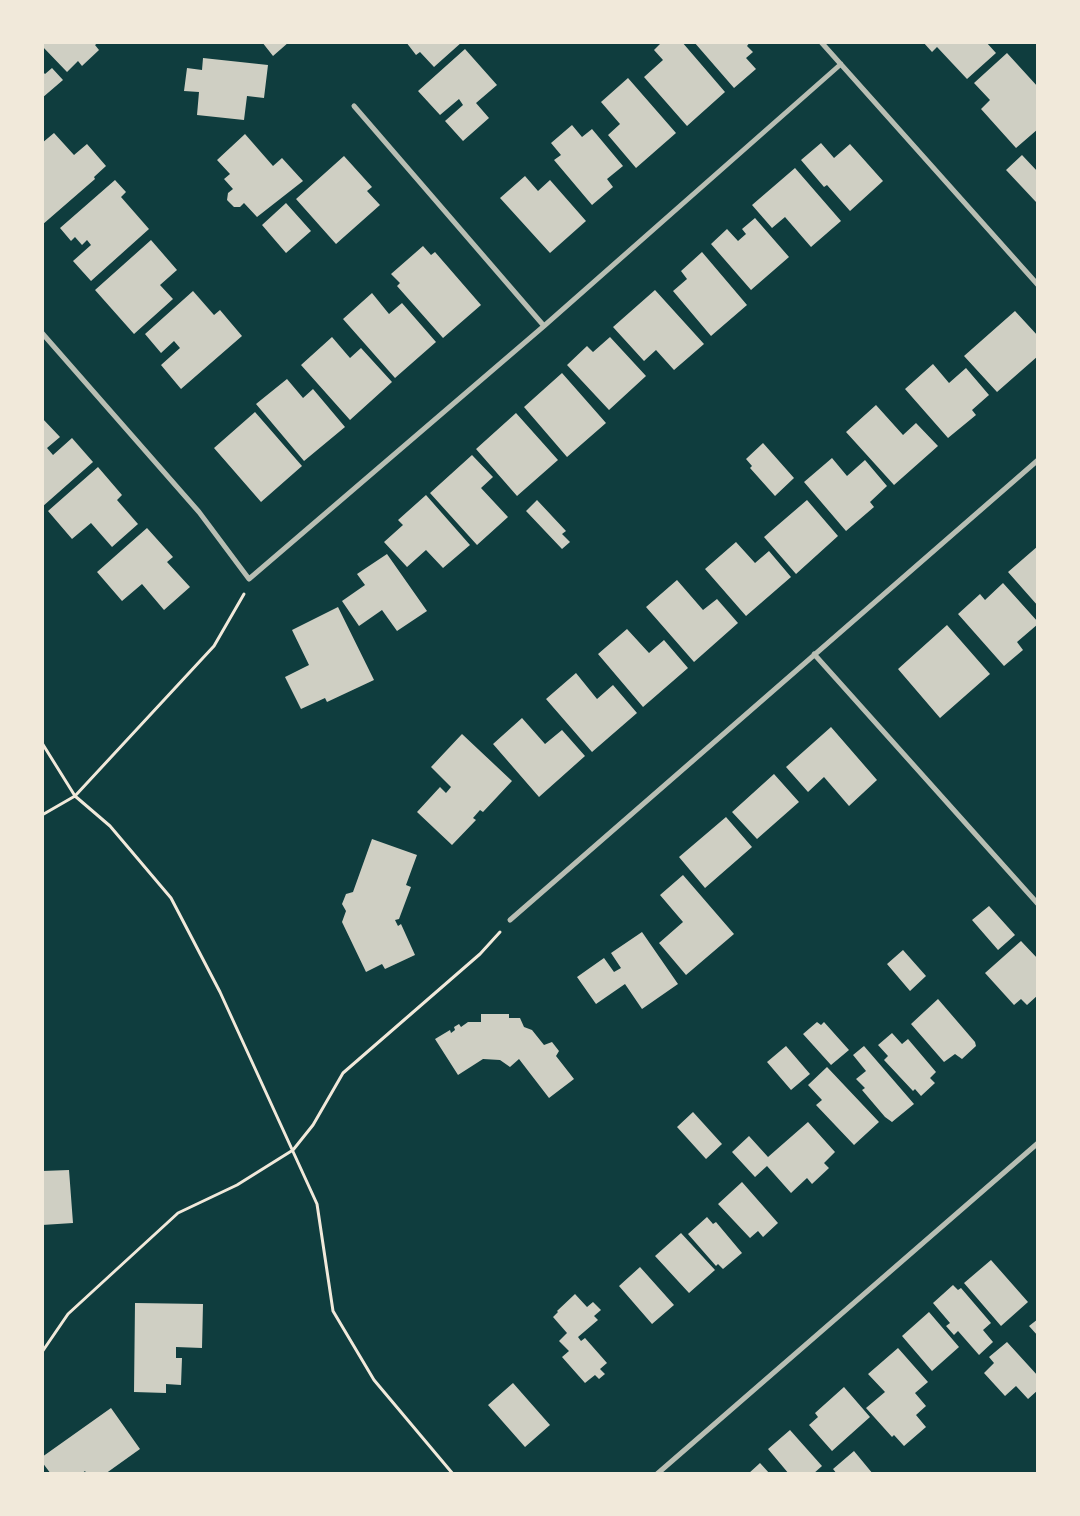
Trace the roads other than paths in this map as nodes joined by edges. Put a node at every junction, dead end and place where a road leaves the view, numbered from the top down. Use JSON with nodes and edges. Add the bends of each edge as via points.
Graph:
{"nodes":[{"id":1,"x":821,"y":42,"type":"edge"},
{"id":2,"x":841,"y":64,"type":"junction"},
{"id":3,"x":354,"y":106,"type":"dead end"},
{"id":4,"x":1038,"y":284,"type":"edge"},
{"id":5,"x":544,"y":326,"type":"junction"},
{"id":6,"x":42,"y":332,"type":"edge"},
{"id":7,"x":1038,"y":460,"type":"edge"},
{"id":8,"x":814,"y":654,"type":"junction"},
{"id":9,"x":1038,"y":904,"type":"edge"},
{"id":10,"x":510,"y":920,"type":"road end"},
{"id":11,"x":1038,"y":1143,"type":"edge"},
{"id":12,"x":658,"y":1474,"type":"edge"}],
"edges":[{"from":1,"to":2,"type":"street"},
{"from":2,"to":4,"type":"street"},
{"from":2,"to":5,"type":"street"},
{"from":3,"to":5,"type":"street"},
{"from":5,"to":6,"type":"street","via":[[249,579],[199,512]]},
{"from":7,"to":8,"type":"street"},
{"from":8,"to":9,"type":"street"},
{"from":8,"to":10,"type":"street"},
{"from":11,"to":12,"type":"street"}]}
